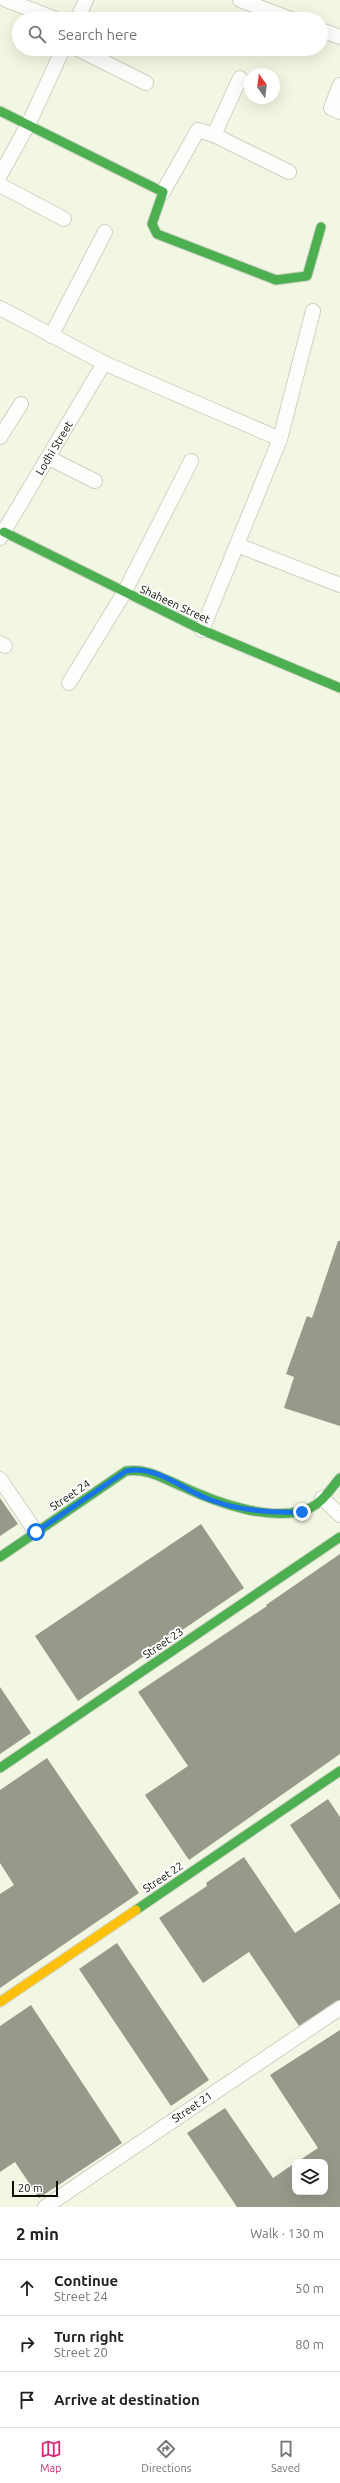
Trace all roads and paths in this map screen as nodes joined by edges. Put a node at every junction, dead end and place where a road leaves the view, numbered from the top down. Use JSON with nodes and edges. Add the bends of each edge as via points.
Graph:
{"nodes":[{"id":1,"x":6,"y":0,"type":"edge"},
{"id":2,"x":86,"y":0,"type":"edge"},
{"id":3,"x":240,"y":0,"type":"edge"},
{"id":4,"x":38,"y":12,"type":"edge"},
{"id":5,"x":80,"y":12,"type":"edge"},
{"id":6,"x":272,"y":12,"type":"edge"},
{"id":7,"x":328,"y":33,"type":"edge"},
{"id":8,"x":340,"y":37,"type":"edge"},
{"id":9,"x":60,"y":56,"type":"edge"},
{"id":10,"x":92,"y":56,"type":"edge"},
{"id":11,"x":240,"y":78,"type":"dead end"},
{"id":12,"x":146,"y":84,"type":"dead end"},
{"id":13,"x":340,"y":86,"type":"edge"},
{"id":14,"x":0,"y":111,"type":"edge"},
{"id":15,"x":340,"y":112,"type":"edge"},
{"id":16,"x":28,"y":125,"type":"junction"},
{"id":17,"x":214,"y":135,"type":"junction"},
{"id":18,"x":289,"y":172,"type":"dead end"},
{"id":19,"x":0,"y":175,"type":"edge"},
{"id":20,"x":0,"y":185,"type":"edge"},
{"id":21,"x":163,"y":192,"type":"junction"},
{"id":22,"x":64,"y":220,"type":"dead end"},
{"id":23,"x":321,"y":227,"type":"dead end"},
{"id":24,"x":105,"y":232,"type":"dead end"},
{"id":25,"x":0,"y":308,"type":"edge"},
{"id":26,"x":314,"y":311,"type":"dead end"},
{"id":27,"x":51,"y":336,"type":"junction"},
{"id":28,"x":104,"y":363,"type":"junction"},
{"id":29,"x":21,"y":404,"type":"dead end"},
{"id":30,"x":0,"y":437,"type":"edge"},
{"id":31,"x":280,"y":439,"type":"junction"},
{"id":32,"x":49,"y":458,"type":"junction"},
{"id":33,"x":190,"y":461,"type":"dead end"},
{"id":34,"x":95,"y":481,"type":"dead end"},
{"id":35,"x":2,"y":535,"type":"edge"},
{"id":36,"x":236,"y":545,"type":"junction"},
{"id":37,"x":340,"y":586,"type":"edge"},
{"id":38,"x":124,"y":593,"type":"junction"},
{"id":39,"x":202,"y":630,"type":"junction"},
{"id":40,"x":69,"y":683,"type":"dead end"},
{"id":41,"x":340,"y":688,"type":"edge"},
{"id":42,"x":340,"y":1478,"type":"edge"},
{"id":43,"x":0,"y":1479,"type":"edge"},
{"id":44,"x":322,"y":1498,"type":"junction"},
{"id":45,"x":340,"y":1516,"type":"edge"},
{"id":46,"x":36,"y":1532,"type":"junction"},
{"id":47,"x":340,"y":1537,"type":"edge"},
{"id":48,"x":0,"y":1557,"type":"edge"},
{"id":49,"x":0,"y":1768,"type":"edge"},
{"id":50,"x":340,"y":1771,"type":"edge"},
{"id":51,"x":0,"y":2002,"type":"edge"},
{"id":52,"x":340,"y":2008,"type":"edge"},
{"id":53,"x":45,"y":2207,"type":"edge"}],
"edges":[{"from":1,"to":4,"type":"street"},
{"from":2,"to":5,"type":"street"},
{"from":3,"to":6,"type":"street"},
{"from":7,"to":8,"type":"street"},
{"from":9,"to":16,"type":"street"},
{"from":10,"to":12,"type":"street"},
{"from":11,"to":17,"type":"street"},
{"from":13,"to":15,"type":"street","via":[[331,108]]},
{"from":14,"to":16,"type":"street"},
{"from":16,"to":19,"type":"street"},
{"from":16,"to":21,"type":"street"},
{"from":17,"to":18,"type":"street"},
{"from":17,"to":21,"type":"street","via":[[198,130]]},
{"from":20,"to":22,"type":"street"},
{"from":21,"to":23,"type":"street","via":[[152,224],[157,234],[276,280],[308,276]]},
{"from":24,"to":27,"type":"street"},
{"from":25,"to":27,"type":"street"},
{"from":26,"to":31,"type":"street"},
{"from":27,"to":28,"type":"street"},
{"from":28,"to":31,"type":"street"},
{"from":28,"to":32,"type":"street","name":"Lodhi Street"},
{"from":29,"to":30,"type":"street"},
{"from":31,"to":36,"type":"street"},
{"from":32,"to":34,"type":"street"},
{"from":32,"to":35,"type":"street","name":"Lodhi Street"},
{"from":33,"to":38,"type":"street"},
{"from":35,"to":38,"type":"street","name":"Shaheen Street"},
{"from":36,"to":37,"type":"street"},
{"from":36,"to":39,"type":"street"},
{"from":38,"to":39,"type":"street","name":"Shaheen Street"},
{"from":38,"to":40,"type":"street"},
{"from":39,"to":41,"type":"street","name":"Shaheen Street"},
{"from":42,"to":44,"type":"street"},
{"from":43,"to":46,"type":"street"},
{"from":44,"to":45,"type":"street"},
{"from":44,"to":46,"type":"street","name":"Street 24","via":[[312,1508],[302,1512],[281,1513],[247,1509],[210,1500],[147,1470],[134,1469],[126,1471]]},
{"from":46,"to":48,"type":"street","name":"Street 24"},
{"from":47,"to":49,"type":"street","name":"Street 23"},
{"from":50,"to":51,"type":"street","name":"Street 22"},
{"from":52,"to":53,"type":"street","name":"Street 21"}]}
